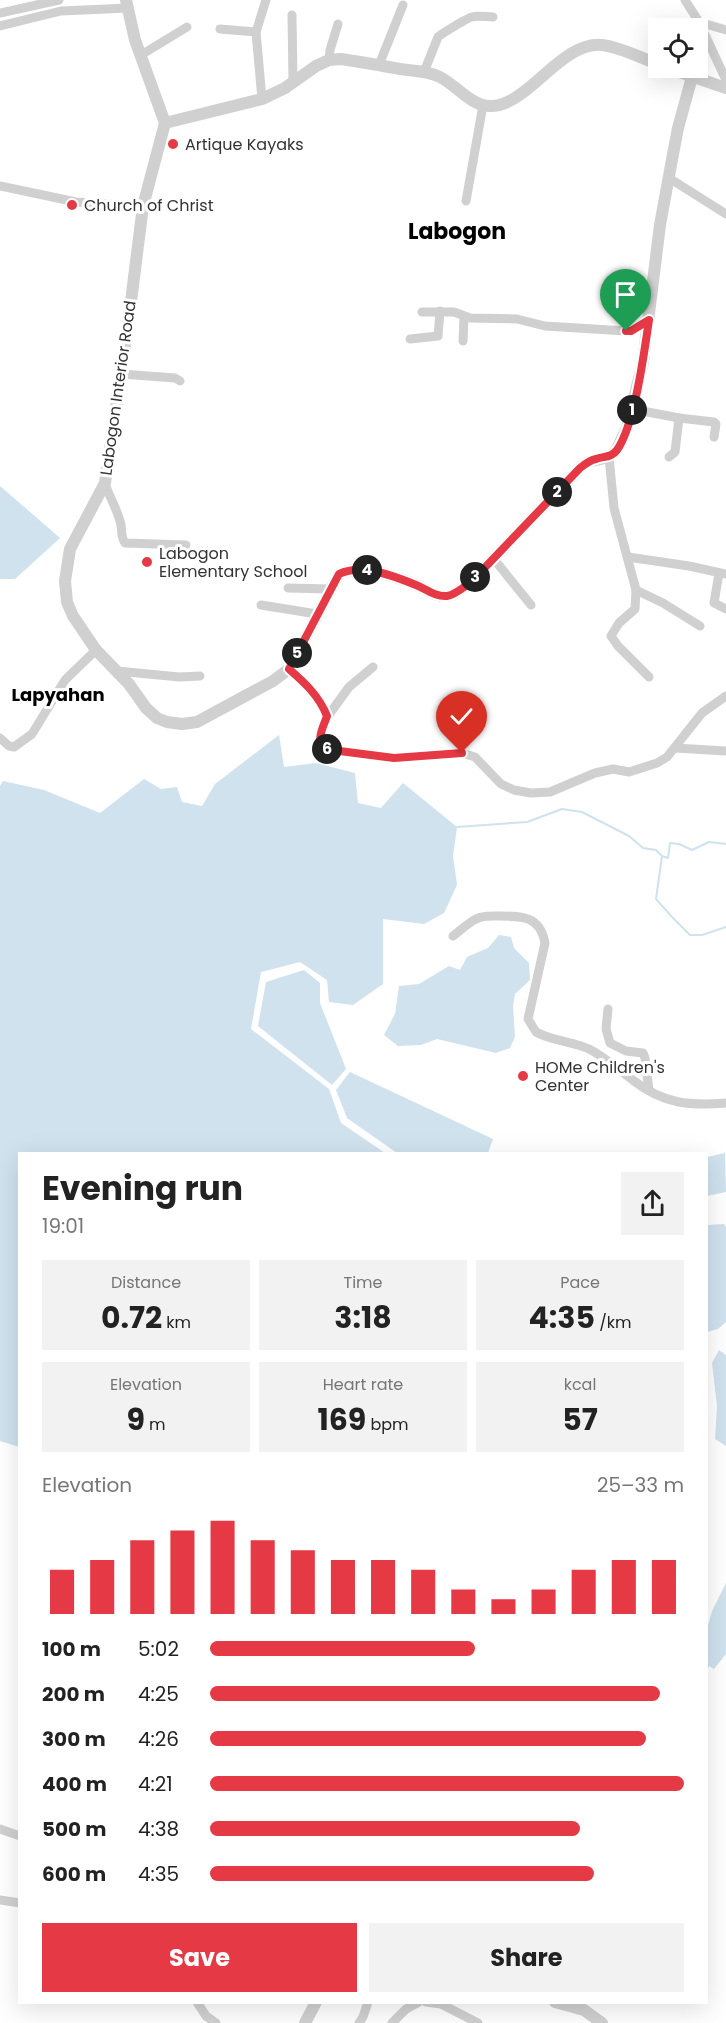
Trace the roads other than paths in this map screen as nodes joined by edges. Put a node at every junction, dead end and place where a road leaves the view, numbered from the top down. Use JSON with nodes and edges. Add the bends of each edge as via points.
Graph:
{"nodes":[{"id":1,"x":59,"y":0,"type":"edge"},
{"id":2,"x":266,"y":0,"type":"edge"},
{"id":3,"x":686,"y":0,"type":"edge"},
{"id":4,"x":127,"y":4,"type":"edge"},
{"id":5,"x":403,"y":6,"type":"dead end"},
{"id":6,"x":0,"y":14,"type":"edge"},
{"id":7,"x":292,"y":15,"type":"dead end"},
{"id":8,"x":493,"y":17,"type":"dead end"},
{"id":9,"x":697,"y":18,"type":"edge"},
{"id":10,"x":338,"y":24,"type":"dead end"},
{"id":11,"x":708,"y":25,"type":"edge"},
{"id":12,"x":0,"y":26,"type":"edge"},
{"id":13,"x":187,"y":27,"type":"dead end"},
{"id":14,"x":219,"y":29,"type":"dead end"},
{"id":15,"x":726,"y":30,"type":"edge"},
{"id":16,"x":256,"y":32,"type":"junction"},
{"id":17,"x":708,"y":41,"type":"edge"},
{"id":18,"x":141,"y":55,"type":"junction"},
{"id":19,"x":329,"y":60,"type":"junction"},
{"id":20,"x":648,"y":61,"type":"edge"},
{"id":21,"x":379,"y":65,"type":"junction"},
{"id":22,"x":424,"y":72,"type":"junction"},
{"id":23,"x":692,"y":78,"type":"edge"},
{"id":24,"x":695,"y":78,"type":"edge"},
{"id":25,"x":726,"y":80,"type":"edge"},
{"id":26,"x":293,"y":81,"type":"junction"},
{"id":27,"x":726,"y":88,"type":"edge"},
{"id":28,"x":262,"y":99,"type":"junction"},
{"id":29,"x":483,"y":105,"type":"junction"},
{"id":30,"x":165,"y":123,"type":"junction"},
{"id":31,"x":669,"y":178,"type":"junction"},
{"id":32,"x":0,"y":186,"type":"edge"},
{"id":33,"x":466,"y":201,"type":"dead end"},
{"id":34,"x":143,"y":206,"type":"junction"},
{"id":35,"x":726,"y":214,"type":"edge"},
{"id":36,"x":440,"y":311,"type":"junction"},
{"id":37,"x":422,"y":312,"type":"dead end"},
{"id":38,"x":464,"y":316,"type":"junction"},
{"id":39,"x":649,"y":320,"type":"junction"},
{"id":40,"x":410,"y":339,"type":"dead end"},
{"id":41,"x":463,"y":341,"type":"dead end"},
{"id":42,"x":121,"y":374,"type":"junction"},
{"id":43,"x":180,"y":381,"type":"dead end"},
{"id":44,"x":632,"y":409,"type":"junction"},
{"id":45,"x":679,"y":418,"type":"junction"},
{"id":46,"x":714,"y":437,"type":"dead end"},
{"id":47,"x":609,"y":457,"type":"junction"},
{"id":48,"x":669,"y":457,"type":"dead end"},
{"id":49,"x":105,"y":483,"type":"junction"},
{"id":50,"x":186,"y":545,"type":"dead end"},
{"id":51,"x":494,"y":558,"type":"junction"},
{"id":52,"x":627,"y":558,"type":"junction"},
{"id":53,"x":722,"y":573,"type":"edge"},
{"id":54,"x":288,"y":588,"type":"dead end"},
{"id":55,"x":330,"y":589,"type":"junction"},
{"id":56,"x":636,"y":590,"type":"junction"},
{"id":57,"x":261,"y":605,"type":"dead end"},
{"id":58,"x":531,"y":605,"type":"dead end"},
{"id":59,"x":726,"y":609,"type":"edge"},
{"id":60,"x":317,"y":614,"type":"junction"},
{"id":61,"x":700,"y":626,"type":"dead end"},
{"id":62,"x":96,"y":650,"type":"junction"},
{"id":63,"x":373,"y":667,"type":"dead end"},
{"id":64,"x":289,"y":669,"type":"junction"},
{"id":65,"x":117,"y":671,"type":"junction"},
{"id":66,"x":200,"y":676,"type":"dead end"},
{"id":67,"x":649,"y":677,"type":"dead end"},
{"id":68,"x":726,"y":696,"type":"edge"},
{"id":69,"x":327,"y":716,"type":"junction"},
{"id":70,"x":0,"y":738,"type":"edge"},
{"id":71,"x":675,"y":748,"type":"junction"},
{"id":72,"x":726,"y":751,"type":"edge"},
{"id":73,"x":453,"y":936,"type":"dead end"},
{"id":74,"x":608,"y":1009,"type":"dead end"},
{"id":75,"x":649,"y":1090,"type":"junction"},
{"id":76,"x":726,"y":1103,"type":"edge"},
{"id":77,"x":0,"y":1829,"type":"edge"},
{"id":78,"x":18,"y":1835,"type":"edge"},
{"id":79,"x":0,"y":1900,"type":"edge"},
{"id":80,"x":18,"y":1903,"type":"edge"},
{"id":81,"x":198,"y":2004,"type":"edge"},
{"id":82,"x":315,"y":2004,"type":"edge"},
{"id":83,"x":367,"y":2004,"type":"edge"},
{"id":84,"x":415,"y":2004,"type":"edge"},
{"id":85,"x":441,"y":2004,"type":"edge"},
{"id":86,"x":564,"y":2004,"type":"edge"},
{"id":87,"x":216,"y":2023,"type":"edge"},
{"id":88,"x":305,"y":2023,"type":"edge"},
{"id":89,"x":359,"y":2023,"type":"edge"},
{"id":90,"x":392,"y":2023,"type":"edge"},
{"id":91,"x":478,"y":2023,"type":"edge"},
{"id":92,"x":602,"y":2023,"type":"edge"}],
"edges":[{"from":1,"to":6,"type":"street"},
{"from":2,"to":16,"type":"street"},
{"from":3,"to":9,"type":"street"},
{"from":4,"to":12,"type":"street","via":[[61,11]]},
{"from":4,"to":18,"type":"street"},
{"from":5,"to":21,"type":"street"},
{"from":7,"to":26,"type":"street"},
{"from":8,"to":22,"type":"street","via":[[470,17],[442,33]]},
{"from":10,"to":19,"type":"street"},
{"from":11,"to":15,"type":"street"},
{"from":13,"to":18,"type":"street"},
{"from":14,"to":16,"type":"street"},
{"from":16,"to":28,"type":"street"},
{"from":17,"to":25,"type":"street"},
{"from":18,"to":30,"type":"street"},
{"from":19,"to":21,"type":"street"},
{"from":19,"to":26,"type":"street"},
{"from":20,"to":29,"type":"street","via":[[600,45],[584,48],[564,58],[514,98],[497,105]]},
{"from":21,"to":22,"type":"street"},
{"from":22,"to":29,"type":"street","via":[[440,77]]},
{"from":23,"to":31,"type":"street"},
{"from":24,"to":27,"type":"street"},
{"from":26,"to":28,"type":"street"},
{"from":28,"to":30,"type":"street"},
{"from":29,"to":33,"type":"street"},
{"from":30,"to":34,"type":"street","name":"Labogon Interior Road"},
{"from":31,"to":35,"type":"street"},
{"from":31,"to":39,"type":"street"},
{"from":32,"to":34,"type":"street","via":[[76,202]]},
{"from":34,"to":42,"type":"street","name":"Labogon Interior Road"},
{"from":36,"to":37,"type":"street"},
{"from":36,"to":38,"type":"street"},
{"from":36,"to":40,"type":"street","via":[[438,336]]},
{"from":38,"to":39,"type":"street","via":[[626,331]]},
{"from":38,"to":41,"type":"street"},
{"from":39,"to":44,"type":"street"},
{"from":42,"to":43,"type":"street"},
{"from":42,"to":49,"type":"street","name":"Labogon Interior Road"},
{"from":44,"to":45,"type":"street"},
{"from":44,"to":47,"type":"street","via":[[616,451]]},
{"from":45,"to":46,"type":"street","via":[[714,422]]},
{"from":45,"to":48,"type":"street","via":[[675,452]]},
{"from":47,"to":51,"type":"street","name":"Labogon Interior Road","via":[[580,468]]},
{"from":47,"to":52,"type":"street","via":[[614,508]]},
{"from":49,"to":50,"type":"street","via":[[125,543]]},
{"from":49,"to":62,"type":"street","name":"Labogon Interior Road","via":[[70,549],[65,581],[73,616]]},
{"from":51,"to":55,"type":"street","name":"Labogon Interior Road","via":[[471,582],[447,596],[364,570],[339,574]]},
{"from":51,"to":58,"type":"street"},
{"from":52,"to":53,"type":"street"},
{"from":52,"to":56,"type":"street"},
{"from":53,"to":59,"type":"street","via":[[714,603]]},
{"from":54,"to":55,"type":"street"},
{"from":55,"to":60,"type":"street","name":"Labogon Interior Road"},
{"from":56,"to":61,"type":"street"},
{"from":56,"to":67,"type":"street","via":[[635,609],[611,636]]},
{"from":57,"to":60,"type":"street"},
{"from":60,"to":64,"type":"street","name":"Labogon Interior Road"},
{"from":62,"to":65,"type":"street","name":"Labogon Interior Road"},
{"from":62,"to":70,"type":"street","via":[[65,680],[32,734],[14,747]]},
{"from":63,"to":69,"type":"street","via":[[350,687]]},
{"from":64,"to":65,"type":"street","name":"Labogon Interior Road","via":[[197,722],[182,724],[157,718]]},
{"from":64,"to":69,"type":"street","via":[[315,694]]},
{"from":65,"to":66,"type":"street"},
{"from":68,"to":71,"type":"street","via":[[702,713]]},
{"from":69,"to":71,"type":"street","via":[[320,735],[324,749],[394,758],[462,753],[475,757],[501,784],[531,793],[550,792],[613,769],[644,769]]},
{"from":71,"to":72,"type":"street"},
{"from":73,"to":75,"type":"street","via":[[477,918],[523,917],[534,921],[545,944],[528,1019],[531,1027],[541,1035],[589,1049]]},
{"from":74,"to":75,"type":"street","via":[[606,1029],[610,1043],[626,1052],[643,1053]]},
{"from":75,"to":76,"type":"street","via":[[681,1104]]},
{"from":77,"to":78,"type":"street"},
{"from":79,"to":80,"type":"street"},
{"from":81,"to":87,"type":"street"},
{"from":82,"to":88,"type":"street"},
{"from":83,"to":89,"type":"street"},
{"from":84,"to":90,"type":"street"},
{"from":85,"to":91,"type":"street"},
{"from":86,"to":92,"type":"street","via":[[584,2010]]}]}
